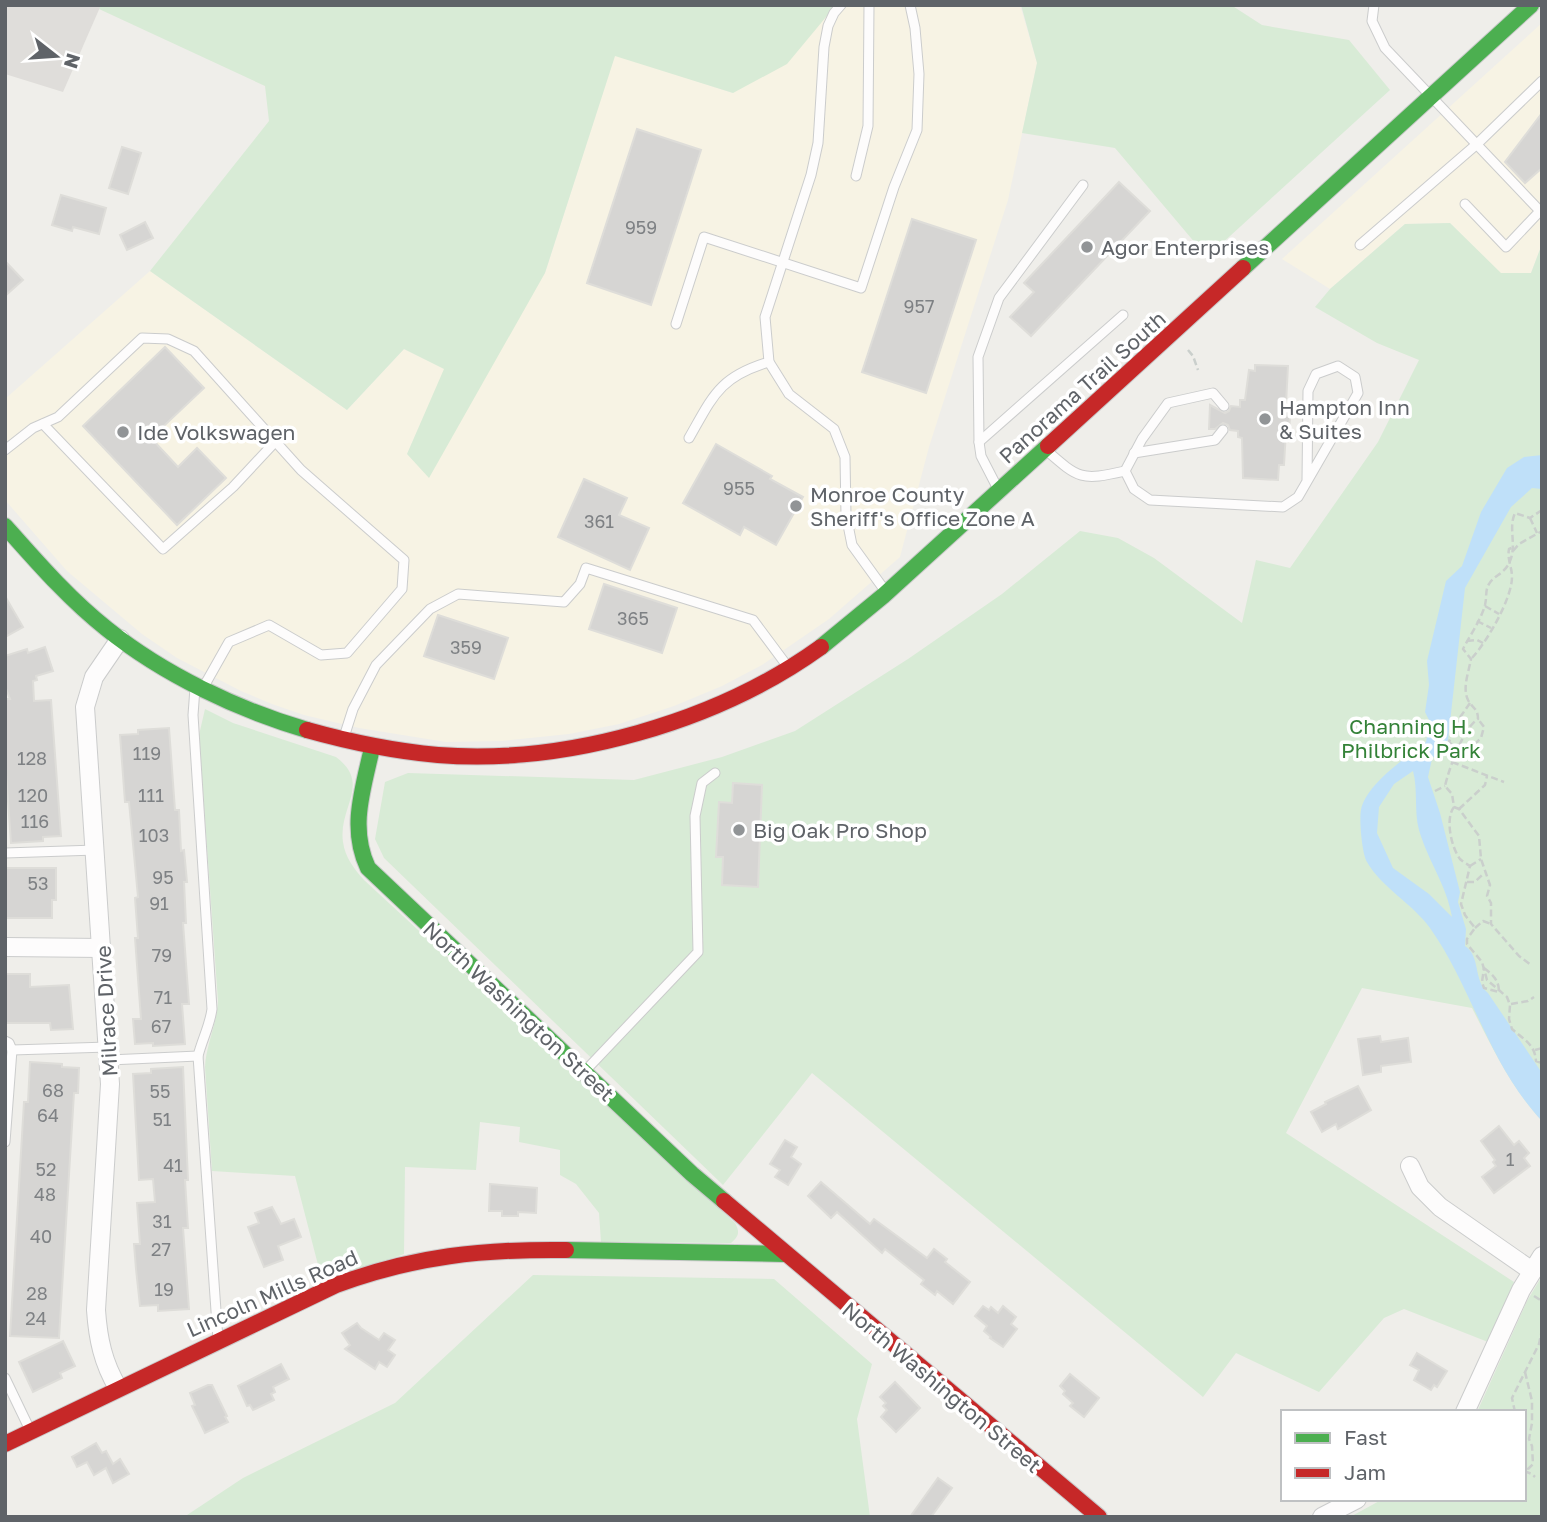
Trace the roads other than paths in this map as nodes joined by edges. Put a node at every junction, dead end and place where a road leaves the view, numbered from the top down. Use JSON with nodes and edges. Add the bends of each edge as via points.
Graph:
{"nodes":[{"id":1,"x":841,"y":5,"type":"edge"},
{"id":2,"x":869,"y":5,"type":"edge"},
{"id":3,"x":910,"y":5,"type":"edge"},
{"id":4,"x":1374,"y":5,"type":"edge"},
{"id":5,"x":1531,"y":5,"type":"edge"},
{"id":6,"x":1542,"y":81,"type":"edge"},
{"id":7,"x":1430,"y":97,"type":"junction"},
{"id":8,"x":1477,"y":144,"type":"junction"},
{"id":9,"x":856,"y":176,"type":"dead end"},
{"id":10,"x":1083,"y":185,"type":"dead end"},
{"id":11,"x":1465,"y":204,"type":"dead end"},
{"id":12,"x":1541,"y":211,"type":"edge"},
{"id":13,"x":1360,"y":245,"type":"dead end"},
{"id":14,"x":782,"y":262,"type":"junction"},
{"id":15,"x":1123,"y":315,"type":"dead end"},
{"id":16,"x":676,"y":324,"type":"dead end"},
{"id":17,"x":769,"y":362,"type":"junction"},
{"id":18,"x":1224,"y":406,"type":"dead end"},
{"id":19,"x":43,"y":424,"type":"junction"},
{"id":20,"x":1223,"y":430,"type":"dead end"},
{"id":21,"x":689,"y":438,"type":"dead end"},
{"id":22,"x":275,"y":442,"type":"junction"},
{"id":23,"x":979,"y":442,"type":"junction"},
{"id":24,"x":1045,"y":449,"type":"junction"},
{"id":25,"x":5,"y":450,"type":"edge"},
{"id":26,"x":1134,"y":453,"type":"junction"},
{"id":27,"x":1125,"y":471,"type":"junction"},
{"id":28,"x":1307,"y":480,"type":"junction"},
{"id":29,"x":999,"y":491,"type":"junction"},
{"id":30,"x":5,"y":526,"type":"edge"},
{"id":31,"x":887,"y":593,"type":"junction"},
{"id":32,"x":120,"y":639,"type":"junction"},
{"id":33,"x":789,"y":668,"type":"junction"},
{"id":34,"x":198,"y":688,"type":"junction"},
{"id":35,"x":343,"y":741,"type":"junction"},
{"id":36,"x":372,"y":748,"type":"junction"},
{"id":37,"x":715,"y":773,"type":"dead end"},
{"id":38,"x":96,"y":850,"type":"junction"},
{"id":39,"x":5,"y":853,"type":"edge"},
{"id":40,"x":5,"y":947,"type":"edge"},
{"id":41,"x":102,"y":948,"type":"junction"},
{"id":42,"x":5,"y":1041,"type":"edge"},
{"id":43,"x":12,"y":1050,"type":"junction"},
{"id":44,"x":109,"y":1054,"type":"junction"},
{"id":45,"x":198,"y":1056,"type":"junction"},
{"id":46,"x":584,"y":1072,"type":"junction"},
{"id":47,"x":5,"y":1142,"type":"edge"},
{"id":48,"x":1409,"y":1166,"type":"dead end"},
{"id":49,"x":785,"y":1254,"type":"junction"},
{"id":50,"x":1537,"y":1263,"type":"edge"},
{"id":51,"x":218,"y":1340,"type":"junction"},
{"id":52,"x":5,"y":1378,"type":"edge"},
{"id":53,"x":118,"y":1388,"type":"junction"},
{"id":54,"x":1466,"y":1410,"type":"edge"},
{"id":55,"x":31,"y":1432,"type":"junction"},
{"id":56,"x":5,"y":1444,"type":"edge"},
{"id":57,"x":1353,"y":1501,"type":"edge"},
{"id":58,"x":1099,"y":1517,"type":"edge"},
{"id":59,"x":1322,"y":1517,"type":"edge"}],
"edges":[{"from":1,"to":14,"type":"lane","via":[[828,26],[824,47],[818,143],[811,175]]},
{"from":2,"to":9,"type":"lane","via":[[868,126]]},
{"from":3,"to":14,"type":"lane","via":[[919,74],[917,130],[861,288]]},
{"from":4,"to":7,"type":"lane","via":[[1372,21],[1385,48]]},
{"from":5,"to":7,"type":"street","name":"Panorama Trail South"},
{"from":6,"to":8,"type":"lane"},
{"from":7,"to":8,"type":"lane"},
{"from":7,"to":24,"type":"street","name":"Panorama Trail South"},
{"from":8,"to":12,"type":"lane"},
{"from":8,"to":13,"type":"lane"},
{"from":10,"to":23,"type":"lane","via":[[999,298],[978,356]]},
{"from":11,"to":12,"type":"lane","via":[[1506,247]]},
{"from":14,"to":16,"type":"lane","via":[[704,237]]},
{"from":14,"to":17,"type":"lane","via":[[765,317]]},
{"from":15,"to":23,"type":"lane"},
{"from":17,"to":21,"type":"lane","via":[[724,383]]},
{"from":17,"to":31,"type":"lane","via":[[789,394],[834,429],[845,457],[846,515],[852,545]]},
{"from":18,"to":26,"type":"lane","via":[[1213,393],[1168,403]]},
{"from":19,"to":22,"type":"lane","via":[[58,417],[142,338],[168,339],[194,351]]},
{"from":19,"to":22,"type":"lane","via":[[163,549]]},
{"from":19,"to":25,"type":"lane"},
{"from":20,"to":26,"type":"lane","via":[[1215,440]]},
{"from":22,"to":34,"type":"lane","via":[[404,560],[402,589],[346,653],[321,655],[269,625],[229,642]]},
{"from":23,"to":29,"type":"lane"},
{"from":24,"to":27,"type":"lane","via":[[1071,472],[1088,478]]},
{"from":24,"to":29,"type":"street","name":"Panorama Trail South"},
{"from":26,"to":27,"type":"lane"},
{"from":27,"to":28,"type":"lane","via":[[1133,489],[1150,500],[1190,503],[1283,507],[1298,497]]},
{"from":28,"to":28,"type":"lane","via":[[1359,393],[1355,377],[1338,366],[1316,374],[1308,391]]},
{"from":29,"to":31,"type":"street","name":"Panorama Trail South"},
{"from":30,"to":32,"type":"street","via":[[48,574]]},
{"from":31,"to":33,"type":"street","name":"Panorama Trail South"},
{"from":32,"to":34,"type":"street"},
{"from":32,"to":38,"type":"street","name":"Milrace Drive","via":[[94,677],[85,707]]},
{"from":33,"to":35,"type":"lane","via":[[753,620],[586,568],[580,584],[564,602],[457,594],[430,609],[376,664]]},
{"from":33,"to":36,"type":"street","name":"Panorama Trail South","via":[[722,704],[673,723],[575,749],[485,757]]},
{"from":34,"to":35,"type":"street","via":[[274,721]]},
{"from":34,"to":45,"type":"lane","via":[[193,715],[212,1009]]},
{"from":35,"to":36,"type":"street"},
{"from":36,"to":46,"type":"street","name":"North Washington Street","via":[[356,833],[359,855]]},
{"from":37,"to":46,"type":"lane","via":[[702,783],[695,816],[698,952]]},
{"from":38,"to":39,"type":"lane"},
{"from":38,"to":41,"type":"street","name":"Milrace Drive"},
{"from":40,"to":41,"type":"street"},
{"from":41,"to":44,"type":"street","name":"Milrace Drive"},
{"from":42,"to":43,"type":"lane"},
{"from":43,"to":44,"type":"lane"},
{"from":43,"to":47,"type":"lane"},
{"from":44,"to":45,"type":"lane"},
{"from":44,"to":53,"type":"street","name":"Milrace Drive","via":[[96,1310],[102,1352]]},
{"from":45,"to":51,"type":"lane"},
{"from":46,"to":49,"type":"street","name":"North Washington Street"},
{"from":48,"to":50,"type":"street","via":[[1420,1187],[1440,1207]]},
{"from":49,"to":51,"type":"street","name":"Lincoln Mills Road","via":[[503,1249],[430,1256],[366,1272]]},
{"from":49,"to":58,"type":"street","name":"North Washington Street"},
{"from":50,"to":54,"type":"street"},
{"from":51,"to":53,"type":"street","name":"Lincoln Mills Road"},
{"from":52,"to":55,"type":"lane"},
{"from":53,"to":55,"type":"street","name":"Lincoln Mills Road"},
{"from":55,"to":56,"type":"street","name":"Lincoln Mills Road"},
{"from":57,"to":59,"type":"street"}]}
